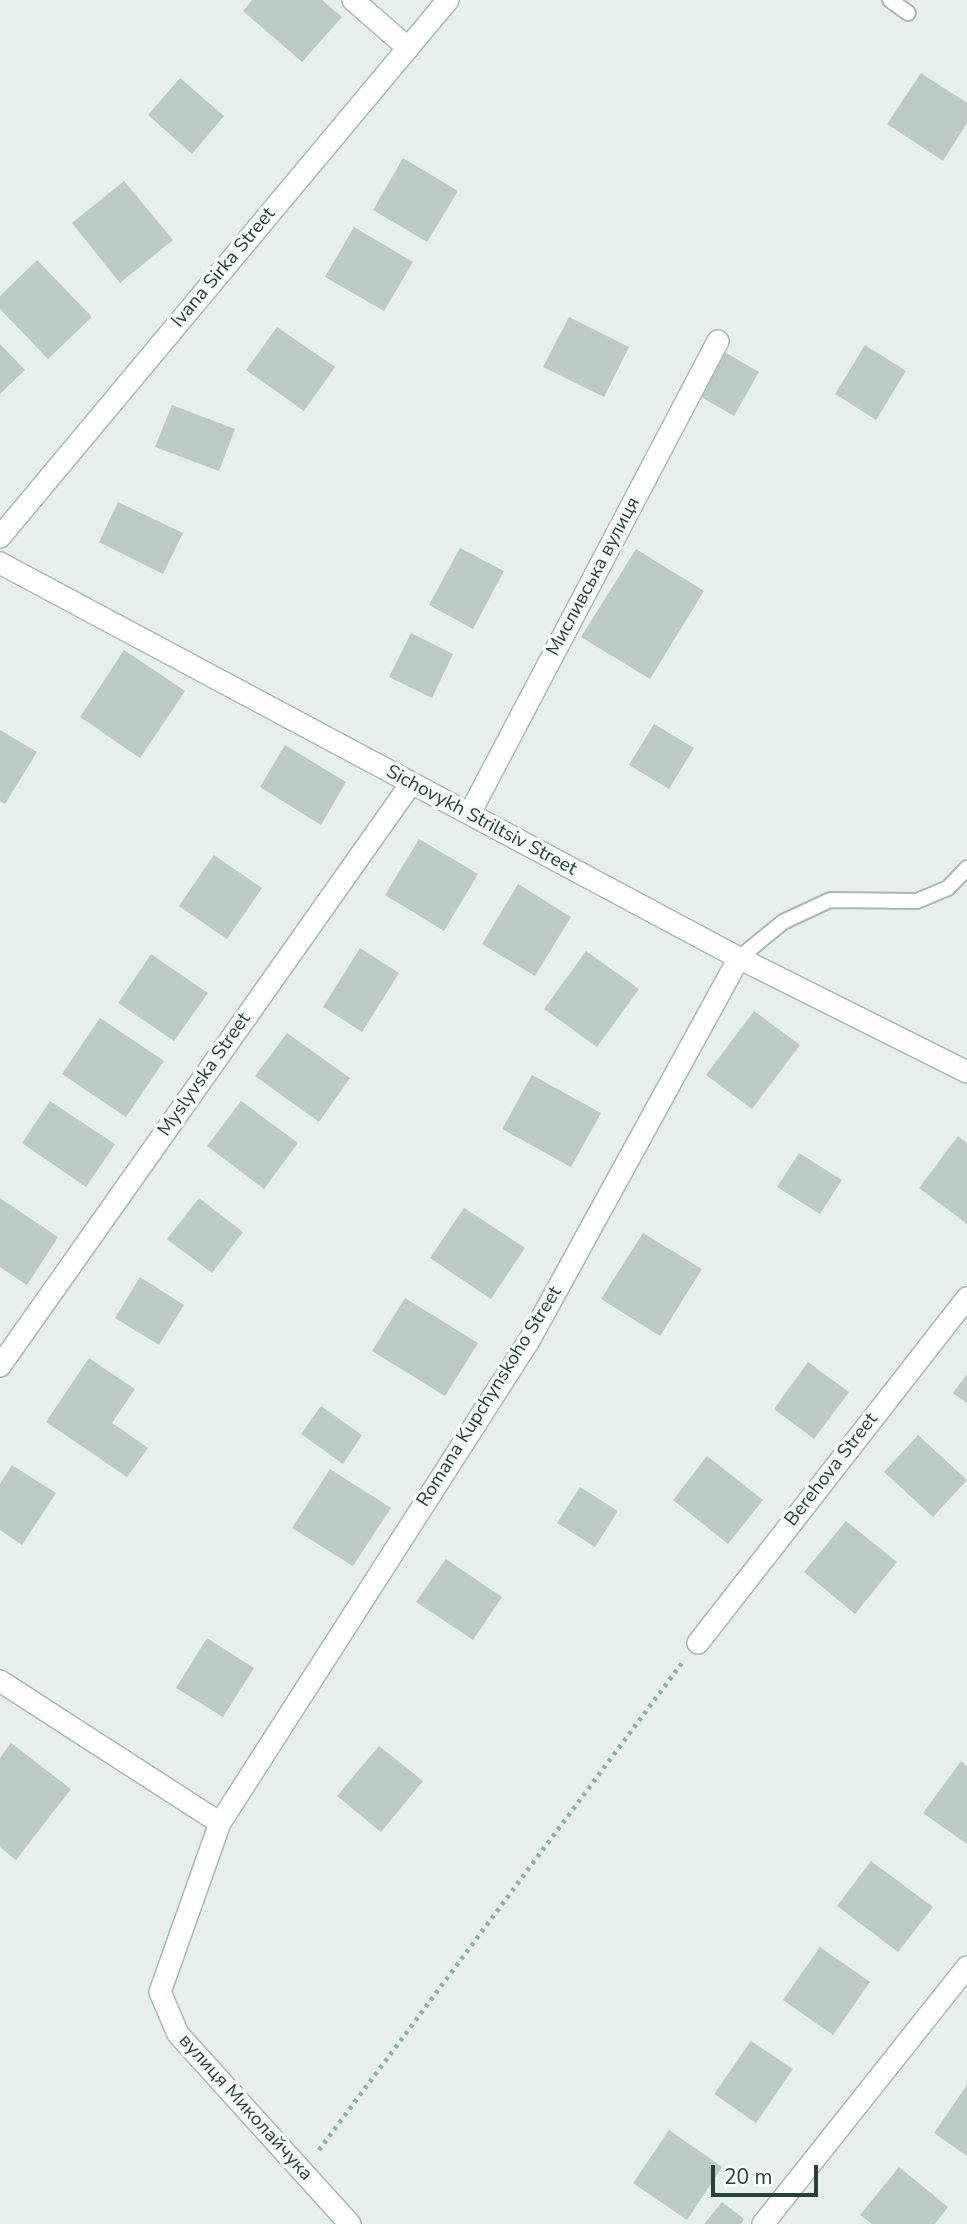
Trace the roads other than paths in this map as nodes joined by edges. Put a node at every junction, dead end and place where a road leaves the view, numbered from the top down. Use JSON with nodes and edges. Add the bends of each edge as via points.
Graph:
{"nodes":[{"id":1,"x":353,"y":0,"type":"edge"},
{"id":2,"x":448,"y":0,"type":"edge"},
{"id":3,"x":890,"y":0,"type":"edge"},
{"id":4,"x":908,"y":13,"type":"dead end"},
{"id":5,"x":408,"y":48,"type":"junction"},
{"id":6,"x":718,"y":341,"type":"dead end"},
{"id":7,"x":0,"y":537,"type":"edge"},
{"id":8,"x":0,"y":563,"type":"edge"},
{"id":9,"x":410,"y":785,"type":"junction"},
{"id":10,"x":470,"y":814,"type":"junction"},
{"id":11,"x":967,"y":868,"type":"edge"},
{"id":12,"x":739,"y":958,"type":"junction"},
{"id":13,"x":967,"y":1072,"type":"edge"},
{"id":14,"x":967,"y":1297,"type":"edge"},
{"id":15,"x":0,"y":1366,"type":"edge"},
{"id":16,"x":698,"y":1643,"type":"road end"},
{"id":17,"x":0,"y":1681,"type":"edge"},
{"id":18,"x":220,"y":1823,"type":"junction"},
{"id":19,"x":967,"y":1967,"type":"edge"},
{"id":20,"x":350,"y":2224,"type":"edge"},
{"id":21,"x":763,"y":2224,"type":"edge"}],
"edges":[{"from":1,"to":5,"type":"street"},
{"from":2,"to":5,"type":"street","name":"Ivana Sirka Street"},
{"from":3,"to":4,"type":"lane"},
{"from":5,"to":7,"type":"street","name":"Ivana Sirka Street"},
{"from":6,"to":10,"type":"street","name":"Мисливська вулиця"},
{"from":8,"to":9,"type":"street","name":"Sichovykh Striltsiv Street"},
{"from":9,"to":10,"type":"street","name":"Sichovykh Striltsiv Street"},
{"from":9,"to":15,"type":"street","name":"Myslyvska Street"},
{"from":10,"to":12,"type":"street","name":"Sichovykh Striltsiv Street"},
{"from":11,"to":12,"type":"lane","via":[[948,888],[917,901],[830,900],[783,922]]},
{"from":12,"to":13,"type":"street","name":"Sichovykh Striltsiv Street"},
{"from":12,"to":18,"type":"street","name":"Romana Kupchynskoho Street","via":[[530,1339]]},
{"from":14,"to":16,"type":"street","name":"Berehova Street"},
{"from":17,"to":18,"type":"street"},
{"from":18,"to":20,"type":"street","name":"вулиця Миколайчука","via":[[160,1992],[178,2034]]},
{"from":19,"to":21,"type":"street"}]}
